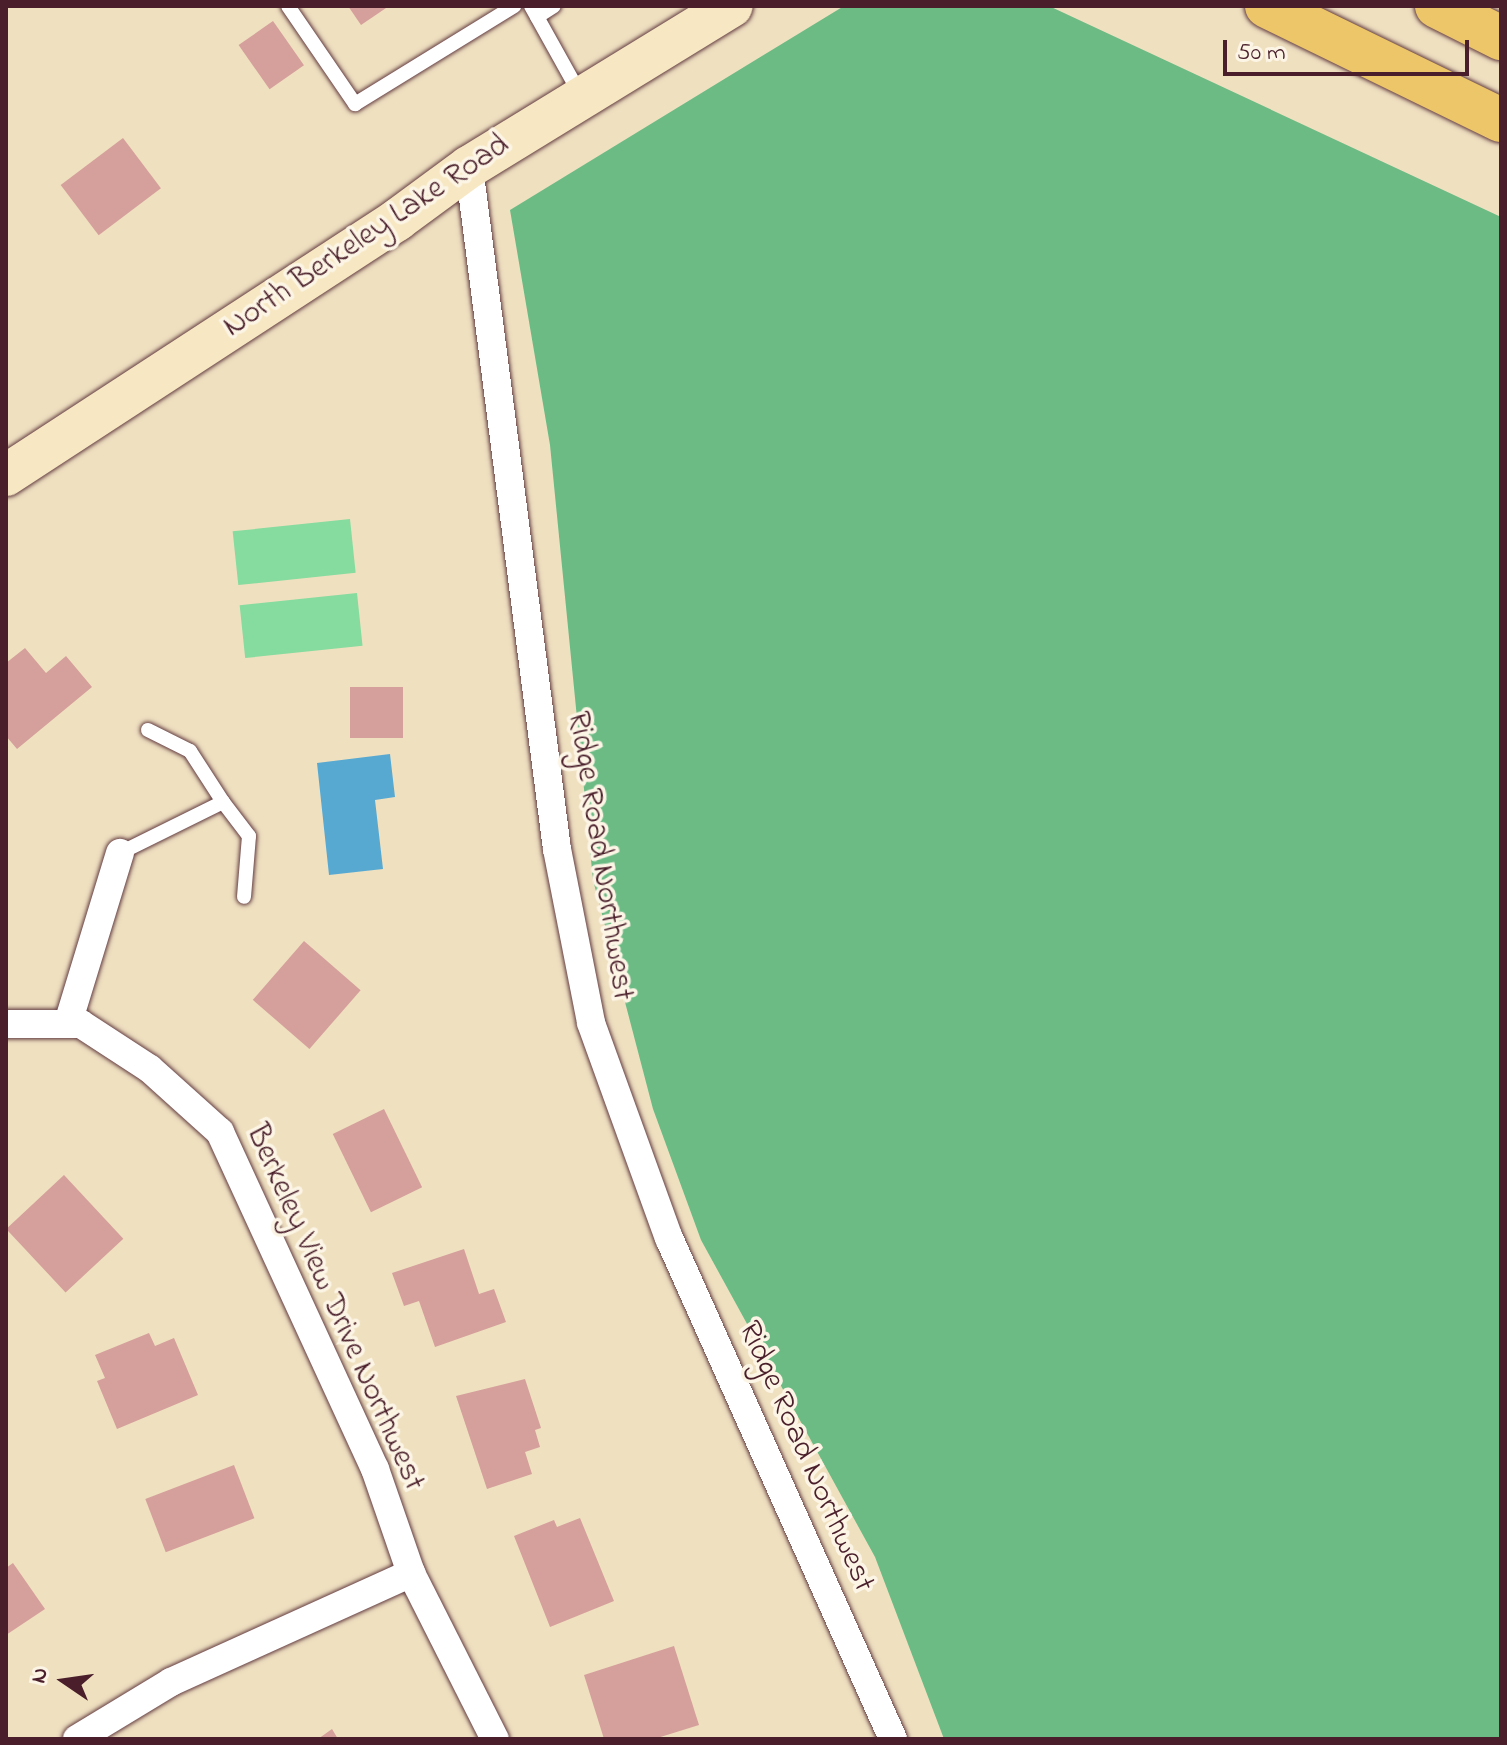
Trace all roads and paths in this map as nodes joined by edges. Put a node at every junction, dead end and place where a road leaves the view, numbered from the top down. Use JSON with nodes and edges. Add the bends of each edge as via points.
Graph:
{"nodes":[{"id":1,"x":288,"y":6,"type":"edge"},
{"id":2,"x":514,"y":6,"type":"edge"},
{"id":3,"x":554,"y":6,"type":"edge"},
{"id":4,"x":732,"y":6,"type":"edge"},
{"id":5,"x":1267,"y":6,"type":"edge"},
{"id":6,"x":1437,"y":6,"type":"edge"},
{"id":7,"x":534,"y":12,"type":"edge"},
{"id":8,"x":1501,"y":38,"type":"edge"},
{"id":9,"x":582,"y":98,"type":"junction"},
{"id":10,"x":1501,"y":120,"type":"edge"},
{"id":11,"x":469,"y":167,"type":"junction"},
{"id":12,"x":6,"y":475,"type":"edge"},
{"id":13,"x":148,"y":730,"type":"dead end"},
{"id":14,"x":223,"y":802,"type":"junction"},
{"id":15,"x":120,"y":853,"type":"joint"},
{"id":16,"x":244,"y":897,"type":"dead end"},
{"id":17,"x":68,"y":1023,"type":"junction"},
{"id":18,"x":6,"y":1024,"type":"edge"},
{"id":19,"x":411,"y":1573,"type":"junction"},
{"id":20,"x":77,"y":1739,"type":"edge"},
{"id":21,"x":495,"y":1739,"type":"edge"},
{"id":22,"x":893,"y":1739,"type":"edge"}],
"edges":[{"from":1,"to":2,"type":"lane","via":[[355,104]]},
{"from":3,"to":7,"type":"lane"},
{"from":4,"to":9,"type":"street","name":"North Berkeley Lake Road"},
{"from":5,"to":10,"type":"highway"},
{"from":6,"to":8,"type":"highway"},
{"from":7,"to":9,"type":"lane"},
{"from":9,"to":11,"type":"street","name":"North Berkeley Lake Road"},
{"from":11,"to":12,"type":"street","name":"North Berkeley Lake Road","via":[[397,220]]},
{"from":11,"to":22,"type":"street","name":"Ridge Road Northwest","via":[[528,589],[557,849],[591,1023],[669,1238]]},
{"from":13,"to":14,"type":"lane","via":[[190,751]]},
{"from":14,"to":15,"type":"lane"},
{"from":14,"to":16,"type":"lane","via":[[249,836]]},
{"from":15,"to":17,"type":"street"},
{"from":17,"to":18,"type":"street","name":"Berkeley View Drive Northwest"},
{"from":17,"to":19,"type":"street","name":"Berkeley View Drive Northwest","via":[[81,1024],[150,1069],[220,1132],[375,1469]]},
{"from":19,"to":20,"type":"street","via":[[171,1682]]},
{"from":19,"to":21,"type":"street","name":"Berkeley View Drive Northwest"}]}
